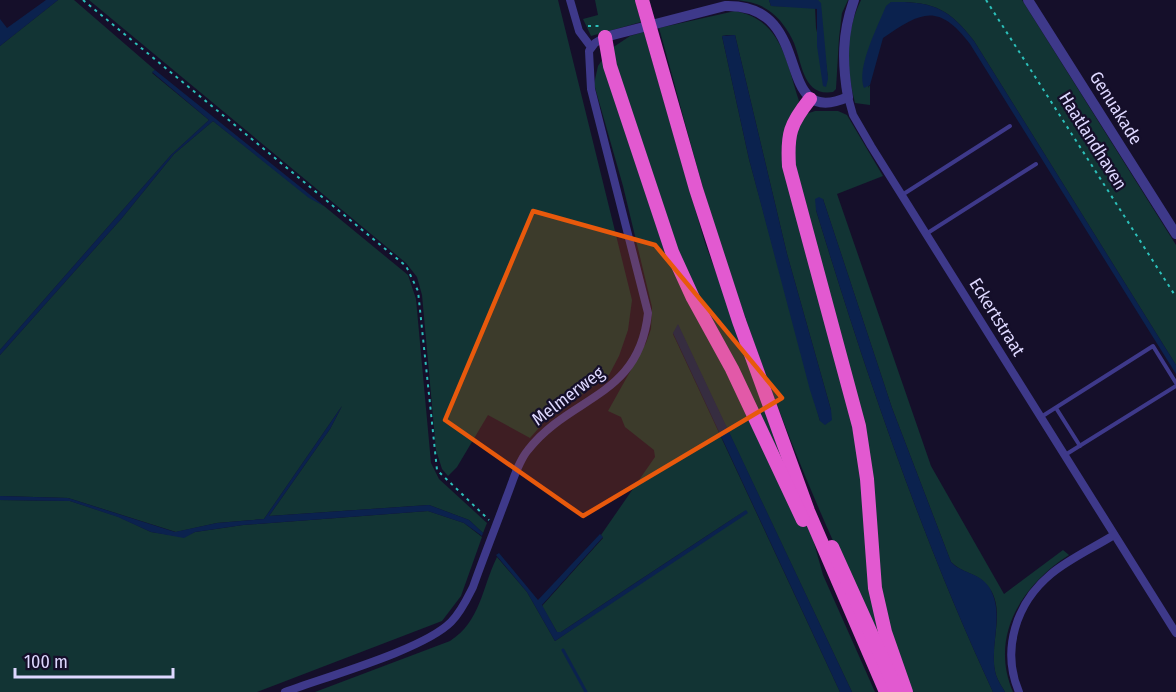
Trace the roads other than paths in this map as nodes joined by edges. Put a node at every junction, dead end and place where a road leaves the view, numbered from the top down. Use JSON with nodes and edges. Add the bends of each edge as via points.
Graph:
{"nodes":[{"id":1,"x":570,"y":0,"type":"edge"},
{"id":2,"x":854,"y":0,"type":"edge"},
{"id":3,"x":1028,"y":0,"type":"edge"},
{"id":4,"x":643,"y":3,"type":"edge"},
{"id":5,"x":718,"y":4,"type":"edge"},
{"id":6,"x":605,"y":37,"type":"junction"},
{"id":7,"x":591,"y":47,"type":"junction"},
{"id":8,"x":848,"y":97,"type":"junction"},
{"id":9,"x":810,"y":99,"type":"junction"},
{"id":10,"x":1010,"y":126,"type":"dead end"},
{"id":11,"x":1036,"y":164,"type":"dead end"},
{"id":12,"x":901,"y":195,"type":"junction"},
{"id":13,"x":926,"y":234,"type":"junction"},
{"id":14,"x":1176,"y":234,"type":"edge"},
{"id":15,"x":1176,"y":384,"type":"edge"},
{"id":16,"x":1056,"y":408,"type":"junction"},
{"id":17,"x":1040,"y":417,"type":"junction"},
{"id":18,"x":1080,"y":446,"type":"junction"},
{"id":19,"x":1064,"y":456,"type":"junction"},
{"id":20,"x":790,"y":458,"type":"junction"},
{"id":21,"x":1114,"y":535,"type":"junction"},
{"id":22,"x":836,"y":582,"type":"junction"},
{"id":23,"x":1176,"y":633,"type":"edge"},
{"id":24,"x":285,"y":692,"type":"edge"},
{"id":25,"x":886,"y":692,"type":"edge"},
{"id":26,"x":897,"y":692,"type":"edge"},
{"id":27,"x":906,"y":692,"type":"edge"},
{"id":28,"x":1019,"y":692,"type":"edge"}],
"edges":[{"from":1,"to":7,"type":"street","via":[[579,31]]},
{"from":2,"to":8,"type":"street","via":[[843,53]]},
{"from":3,"to":14,"type":"street","name":"Genuakade"},
{"from":4,"to":20,"type":"highway","via":[[715,249]]},
{"from":5,"to":6,"type":"street"},
{"from":5,"to":9,"type":"street","via":[[745,7],[771,21],[783,37],[800,84]]},
{"from":6,"to":7,"type":"street"},
{"from":6,"to":22,"type":"highway","via":[[610,66],[678,268],[750,406],[826,571]]},
{"from":7,"to":24,"type":"street","name":"Melmerweg","via":[[587,56],[592,98],[648,313],[646,332],[634,360],[615,384],[546,431],[527,451],[473,587],[450,623],[418,643]]},
{"from":8,"to":9,"type":"street","via":[[830,104]]},
{"from":8,"to":12,"type":"street","name":"Eckertstraat","via":[[853,115]]},
{"from":9,"to":27,"type":"highway","via":[[790,128],[789,166],[859,426],[875,588]]},
{"from":10,"to":12,"type":"lane"},
{"from":11,"to":13,"type":"lane"},
{"from":12,"to":13,"type":"street","name":"Eckertstraat"},
{"from":13,"to":17,"type":"street","name":"Eckertstraat"},
{"from":15,"to":16,"type":"lane","via":[[1153,346]]},
{"from":15,"to":18,"type":"lane"},
{"from":16,"to":17,"type":"lane"},
{"from":16,"to":18,"type":"lane"},
{"from":17,"to":19,"type":"street","name":"Eckertstraat"},
{"from":18,"to":19,"type":"lane"},
{"from":19,"to":21,"type":"street","name":"Eckertstraat"},
{"from":20,"to":22,"type":"highway"},
{"from":20,"to":26,"type":"highway"},
{"from":21,"to":23,"type":"street","name":"Eckertstraat"},
{"from":21,"to":28,"type":"street","via":[[1051,574],[1031,594],[1018,618],[1012,641],[1012,665]]},
{"from":22,"to":25,"type":"highway"}]}
